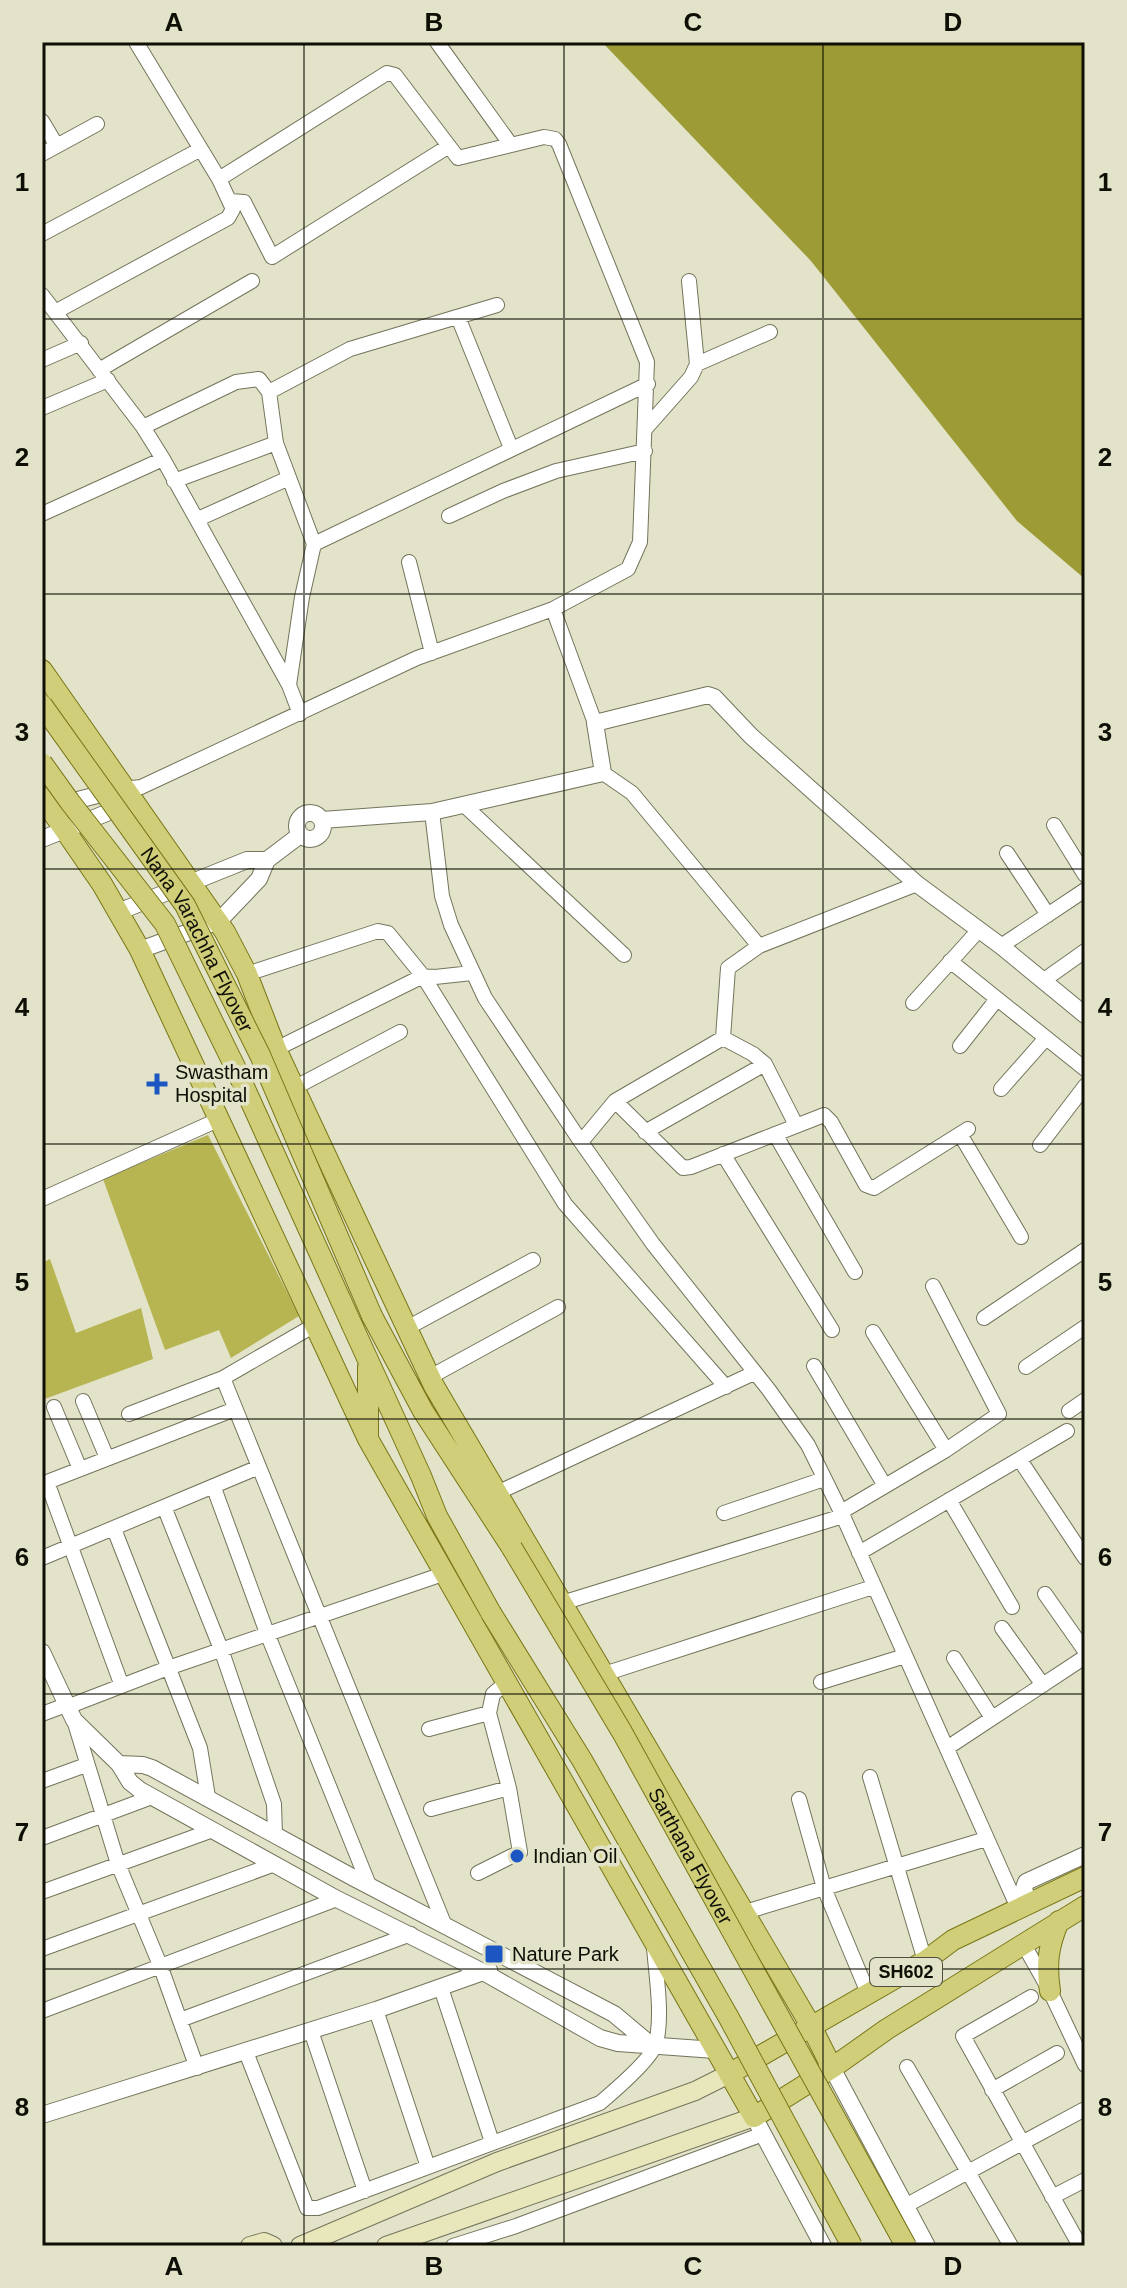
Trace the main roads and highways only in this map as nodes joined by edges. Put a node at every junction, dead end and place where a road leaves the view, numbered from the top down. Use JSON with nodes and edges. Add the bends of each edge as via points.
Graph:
{"nodes":[{"id":1,"x":42,"y":670,"type":"edge"},
{"id":2,"x":42,"y":705,"type":"edge"},
{"id":3,"x":42,"y":763,"type":"edge"},
{"id":4,"x":45,"y":805,"type":"edge"},
{"id":5,"x":368,"y":1359,"type":"junction"},
{"id":6,"x":423,"y":1411,"type":"junction"},
{"id":7,"x":462,"y":1435,"type":"junction"},
{"id":8,"x":368,"y":1439,"type":"junction"},
{"id":9,"x":463,"y":1472,"type":"junction"},
{"id":10,"x":399,"y":1494,"type":"junction"},
{"id":11,"x":437,"y":1516,"type":"junction"},
{"id":12,"x":1085,"y":1877,"type":"edge"},
{"id":13,"x":1085,"y":1906,"type":"edge"},
{"id":14,"x":1059,"y":1921,"type":"junction"},
{"id":15,"x":1040,"y":1994,"type":"road end"},
{"id":16,"x":811,"y":2026,"type":"junction"},
{"id":17,"x":832,"y":2068,"type":"junction"},
{"id":18,"x":729,"y":2074,"type":"junction"},
{"id":19,"x":758,"y":2126,"type":"junction"},
{"id":20,"x":250,"y":2246,"type":"edge"},
{"id":21,"x":273,"y":2246,"type":"edge"},
{"id":22,"x":300,"y":2246,"type":"edge"},
{"id":23,"x":386,"y":2246,"type":"edge"},
{"id":24,"x":852,"y":2246,"type":"edge"},
{"id":25,"x":906,"y":2246,"type":"edge"}],
"edges":[{"from":1,"to":7,"type":"main road","via":[[219,921],[430,1377]]},
{"from":2,"to":6,"type":"main road","name":"Nana Varachha Flyover","bridge":true,"via":[[185,905],[260,1055],[372,1316]]},
{"from":3,"to":5,"type":"main road","name":"Nana Varachha Flyover","bridge":true,"via":[[165,924]]},
{"from":4,"to":8,"type":"main road","via":[[140,950]]},
{"from":5,"to":8,"type":"main road"},
{"from":5,"to":11,"type":"main road","name":"Nana Varachha Flyover"},
{"from":6,"to":7,"type":"main road"},
{"from":6,"to":9,"type":"main road","name":"Nana Varachha Flyover"},
{"from":7,"to":9,"type":"main road"},
{"from":7,"to":16,"type":"main road"},
{"from":8,"to":10,"type":"main road"},
{"from":9,"to":25,"type":"main road","name":"Sarthana Flyover","bridge":true,"via":[[622,1732]]},
{"from":10,"to":11,"type":"main road"},
{"from":10,"to":18,"type":"main road"},
{"from":11,"to":24,"type":"main road","bridge":true,"via":[[729,2018]]},
{"from":12,"to":16,"type":"main road","number":"SH602","via":[[953,1940]]},
{"from":13,"to":14,"type":"main road","number":"SH602"},
{"from":14,"to":15,"type":"main road"},
{"from":14,"to":17,"type":"main road","number":"SH602"},
{"from":16,"to":17,"type":"main road"},
{"from":16,"to":18,"type":"main road","number":"SH602"},
{"from":17,"to":19,"type":"main road","number":"SH602"},
{"from":18,"to":19,"type":"main road"},
{"from":18,"to":22,"type":"main road","via":[[437,2186]]},
{"from":19,"to":23,"type":"main road"},
{"from":20,"to":21,"type":"main road"}]}
